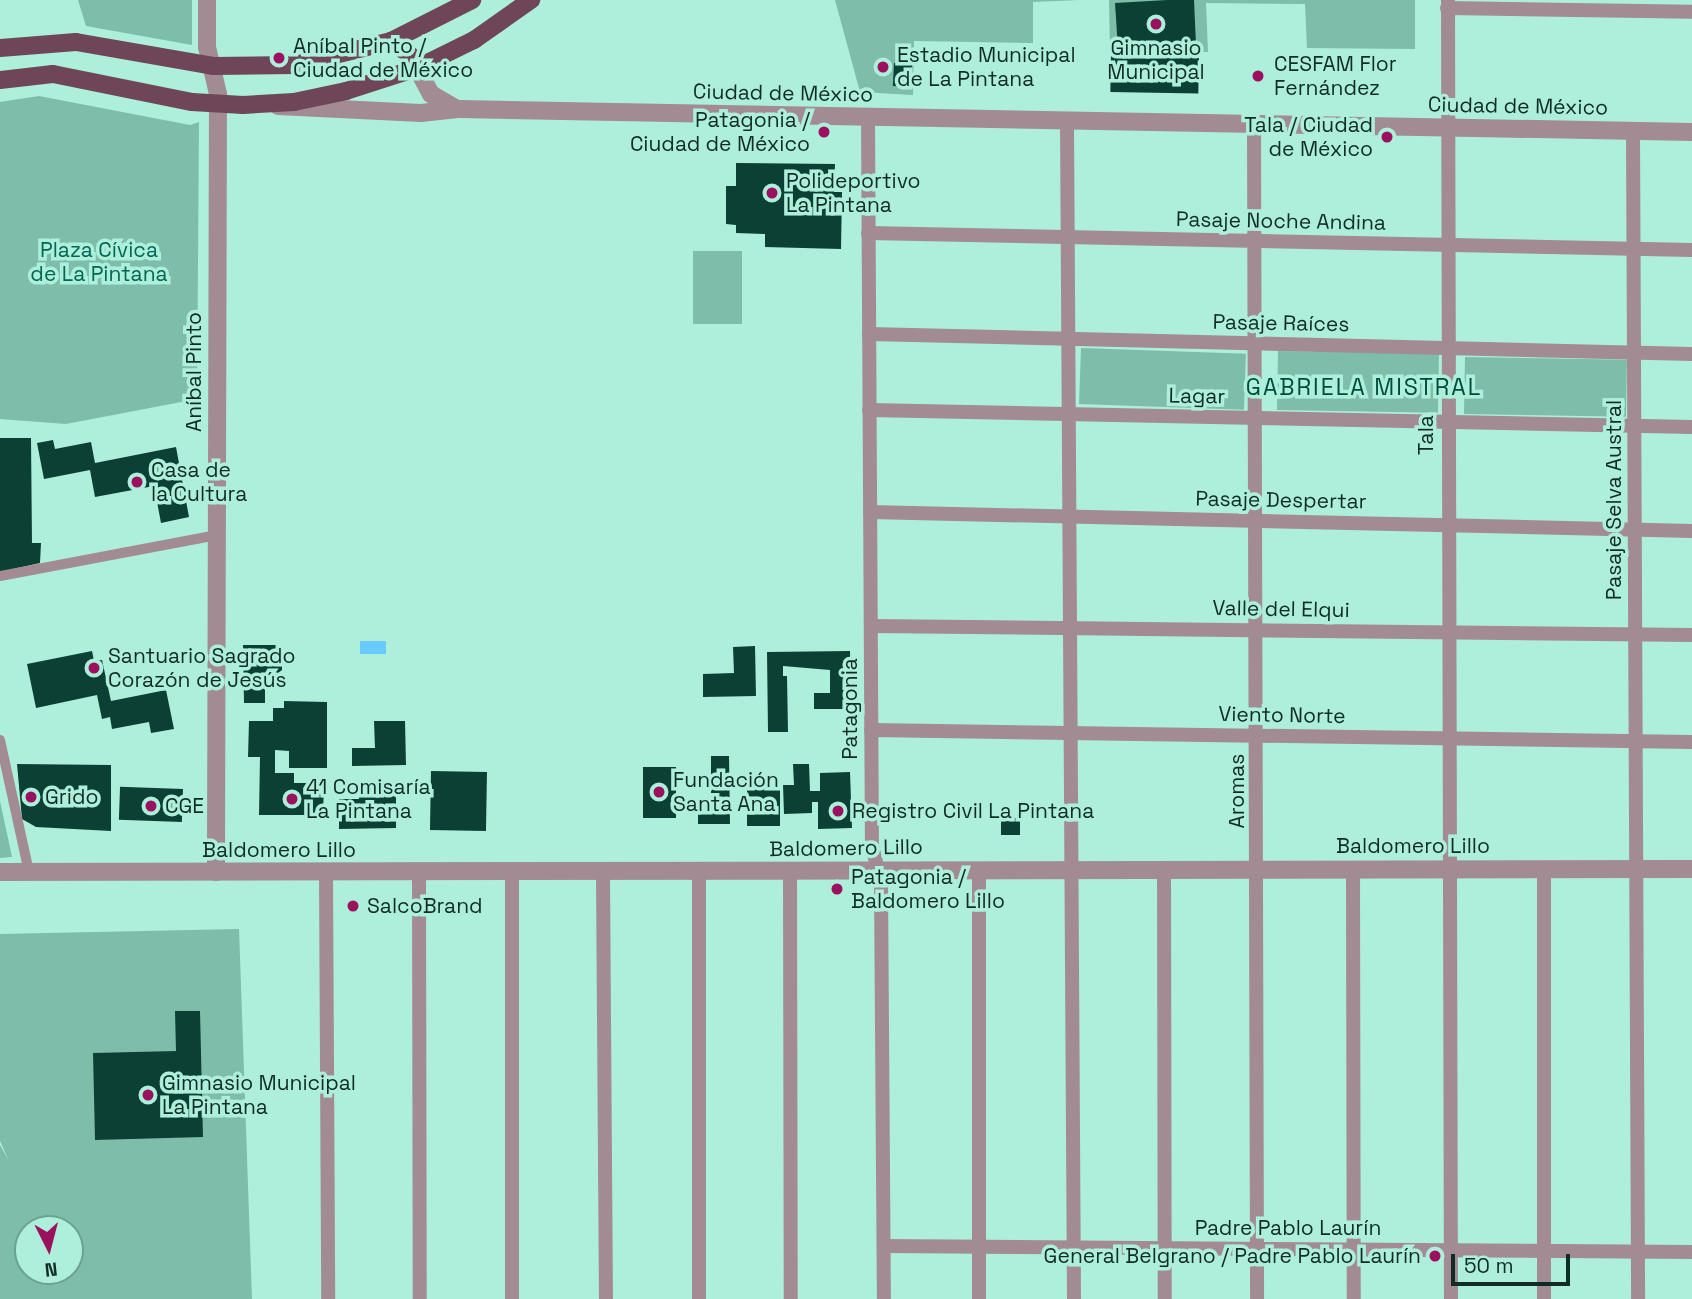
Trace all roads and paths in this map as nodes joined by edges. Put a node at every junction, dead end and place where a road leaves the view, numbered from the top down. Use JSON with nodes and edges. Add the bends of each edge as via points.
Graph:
{"nodes":[{"id":1,"x":207,"y":0,"type":"edge"},
{"id":2,"x":472,"y":0,"type":"edge"},
{"id":3,"x":531,"y":0,"type":"edge"},
{"id":4,"x":1448,"y":4,"type":"edge"},
{"id":5,"x":1692,"y":12,"type":"edge"},
{"id":6,"x":391,"y":41,"type":"junction"},
{"id":7,"x":0,"y":48,"type":"edge"},
{"id":8,"x":213,"y":66,"type":"junction"},
{"id":9,"x":417,"y":68,"type":"junction"},
{"id":10,"x":0,"y":80,"type":"edge"},
{"id":11,"x":218,"y":104,"type":"junction"},
{"id":12,"x":268,"y":104,"type":"junction"},
{"id":13,"x":460,"y":109,"type":"junction"},
{"id":14,"x":868,"y":117,"type":"junction"},
{"id":15,"x":1067,"y":121,"type":"junction"},
{"id":16,"x":1254,"y":124,"type":"junction"},
{"id":17,"x":1445,"y":128,"type":"junction"},
{"id":18,"x":1633,"y":131,"type":"junction"},
{"id":19,"x":1692,"y":132,"type":"edge"},
{"id":20,"x":868,"y":233,"type":"junction"},
{"id":21,"x":1068,"y":237,"type":"junction"},
{"id":22,"x":1254,"y":241,"type":"junction"},
{"id":23,"x":1447,"y":245,"type":"junction"},
{"id":24,"x":1634,"y":249,"type":"junction"},
{"id":25,"x":1692,"y":250,"type":"edge"},
{"id":26,"x":869,"y":334,"type":"junction"},
{"id":27,"x":1069,"y":339,"type":"junction"},
{"id":28,"x":1255,"y":343,"type":"junction"},
{"id":29,"x":1447,"y":348,"type":"junction"},
{"id":30,"x":1634,"y":352,"type":"junction"},
{"id":31,"x":1692,"y":354,"type":"edge"},
{"id":32,"x":869,"y":410,"type":"junction"},
{"id":33,"x":1069,"y":414,"type":"junction"},
{"id":34,"x":1255,"y":418,"type":"junction"},
{"id":35,"x":1447,"y":422,"type":"junction"},
{"id":36,"x":1634,"y":426,"type":"junction"},
{"id":37,"x":1692,"y":427,"type":"edge"},
{"id":38,"x":870,"y":512,"type":"junction"},
{"id":39,"x":1070,"y":516,"type":"junction"},
{"id":40,"x":1256,"y":521,"type":"junction"},
{"id":41,"x":1447,"y":525,"type":"junction"},
{"id":42,"x":1635,"y":529,"type":"junction"},
{"id":43,"x":1692,"y":531,"type":"edge"},
{"id":44,"x":217,"y":535,"type":"junction"},
{"id":45,"x":0,"y":576,"type":"edge"},
{"id":46,"x":870,"y":626,"type":"junction"},
{"id":47,"x":1070,"y":628,"type":"junction"},
{"id":48,"x":1256,"y":630,"type":"junction"},
{"id":49,"x":1448,"y":632,"type":"junction"},
{"id":50,"x":1636,"y":634,"type":"junction"},
{"id":51,"x":1692,"y":635,"type":"edge"},
{"id":52,"x":871,"y":730,"type":"junction"},
{"id":53,"x":1071,"y":733,"type":"junction"},
{"id":54,"x":1257,"y":736,"type":"junction"},
{"id":55,"x":1448,"y":738,"type":"junction"},
{"id":56,"x":0,"y":740,"type":"edge"},
{"id":57,"x":1636,"y":741,"type":"junction"},
{"id":58,"x":1692,"y":741,"type":"edge"},
{"id":59,"x":1074,"y":869,"type":"junction"},
{"id":60,"x":1164,"y":869,"type":"junction"},
{"id":61,"x":1255,"y":869,"type":"junction"},
{"id":62,"x":1353,"y":869,"type":"junction"},
{"id":63,"x":1448,"y":869,"type":"junction"},
{"id":64,"x":1544,"y":869,"type":"junction"},
{"id":65,"x":1637,"y":869,"type":"junction"},
{"id":66,"x":1692,"y":869,"type":"edge"},
{"id":67,"x":878,"y":870,"type":"junction"},
{"id":68,"x":979,"y":870,"type":"junction"},
{"id":69,"x":790,"y":871,"type":"junction"},
{"id":70,"x":0,"y":872,"type":"edge"},
{"id":71,"x":29,"y":872,"type":"junction"},
{"id":72,"x":216,"y":872,"type":"junction"},
{"id":73,"x":326,"y":873,"type":"junction"},
{"id":74,"x":419,"y":873,"type":"junction"},
{"id":75,"x":699,"y":873,"type":"junction"},
{"id":76,"x":512,"y":874,"type":"junction"},
{"id":77,"x":603,"y":874,"type":"junction"},
{"id":78,"x":884,"y":1246,"type":"junction"},
{"id":79,"x":979,"y":1246,"type":"junction"},
{"id":80,"x":1074,"y":1247,"type":"junction"},
{"id":81,"x":1164,"y":1248,"type":"junction"},
{"id":82,"x":1256,"y":1248,"type":"junction"},
{"id":83,"x":1354,"y":1249,"type":"junction"},
{"id":84,"x":1451,"y":1250,"type":"junction"},
{"id":85,"x":1544,"y":1251,"type":"junction"},
{"id":86,"x":1638,"y":1251,"type":"junction"},
{"id":87,"x":1692,"y":1252,"type":"edge"},
{"id":88,"x":328,"y":1299,"type":"edge"},
{"id":89,"x":420,"y":1299,"type":"edge"},
{"id":90,"x":512,"y":1299,"type":"edge"},
{"id":91,"x":606,"y":1299,"type":"edge"},
{"id":92,"x":699,"y":1299,"type":"edge"},
{"id":93,"x":791,"y":1299,"type":"edge"},
{"id":94,"x":884,"y":1299,"type":"edge"},
{"id":95,"x":979,"y":1299,"type":"edge"},
{"id":96,"x":1074,"y":1299,"type":"edge"},
{"id":97,"x":1164,"y":1299,"type":"edge"},
{"id":98,"x":1257,"y":1299,"type":"edge"},
{"id":99,"x":1354,"y":1299,"type":"edge"},
{"id":100,"x":1451,"y":1299,"type":"edge"},
{"id":101,"x":1544,"y":1299,"type":"edge"},
{"id":102,"x":1638,"y":1299,"type":"edge"}],
"edges":[{"from":1,"to":8,"type":"street","name":"Aníbal Pinto","via":[[207,47]]},
{"from":2,"to":6,"type":"main road"},
{"from":3,"to":9,"type":"main road","via":[[474,40]]},
{"from":4,"to":5,"type":"street"},
{"from":4,"to":17,"type":"street","name":"Tala"},
{"from":6,"to":8,"type":"main road","via":[[295,65]]},
{"from":6,"to":9,"type":"main road","via":[[409,54]]},
{"from":7,"to":8,"type":"main road","via":[[76,41]]},
{"from":8,"to":11,"type":"street","name":"Aníbal Pinto"},
{"from":9,"to":12,"type":"main road","via":[[346,92]]},
{"from":9,"to":13,"type":"street","name":"Ciudad de México","via":[[431,94]]},
{"from":10,"to":11,"type":"main road","via":[[67,75]]},
{"from":11,"to":12,"type":"main road"},
{"from":11,"to":44,"type":"street","name":"Aníbal Pinto"},
{"from":12,"to":13,"type":"street","name":"Ciudad de México","via":[[421,113]]},
{"from":13,"to":14,"type":"street","name":"Ciudad de México"},
{"from":14,"to":15,"type":"street","name":"Ciudad de México"},
{"from":14,"to":20,"type":"street","name":"Patagonia"},
{"from":15,"to":16,"type":"street","name":"Ciudad de México"},
{"from":15,"to":21,"type":"street"},
{"from":16,"to":17,"type":"street","name":"Ciudad de México"},
{"from":16,"to":22,"type":"street","name":"Aromas"},
{"from":17,"to":18,"type":"street","name":"Ciudad de México"},
{"from":17,"to":23,"type":"street","name":"Tala"},
{"from":18,"to":19,"type":"street","name":"Ciudad de México"},
{"from":18,"to":24,"type":"street","name":"Pasaje Selva Austral"},
{"from":20,"to":21,"type":"street","name":"Pasaje Noche Andina"},
{"from":20,"to":26,"type":"street","name":"Patagonia"},
{"from":21,"to":22,"type":"street","name":"Pasaje Noche Andina"},
{"from":21,"to":27,"type":"street"},
{"from":22,"to":23,"type":"street","name":"Pasaje Noche Andina"},
{"from":22,"to":28,"type":"street","name":"Aromas"},
{"from":23,"to":24,"type":"street","name":"Pasaje Noche Andina"},
{"from":23,"to":29,"type":"street","name":"Tala"},
{"from":24,"to":25,"type":"street","name":"Pasaje Noche Andina"},
{"from":24,"to":30,"type":"street","name":"Pasaje Selva Austral"},
{"from":26,"to":27,"type":"street","name":"Pasaje Raíces"},
{"from":26,"to":32,"type":"street","name":"Patagonia"},
{"from":27,"to":28,"type":"street","name":"Pasaje Raíces"},
{"from":27,"to":33,"type":"street"},
{"from":28,"to":29,"type":"street","name":"Pasaje Raíces"},
{"from":28,"to":34,"type":"street","name":"Aromas"},
{"from":29,"to":30,"type":"street","name":"Pasaje Raíces"},
{"from":29,"to":35,"type":"street","name":"Tala"},
{"from":30,"to":31,"type":"street","name":"Pasaje Raíces"},
{"from":30,"to":36,"type":"street","name":"Pasaje Selva Austral"},
{"from":32,"to":33,"type":"street","name":"Lagar"},
{"from":32,"to":38,"type":"street","name":"Patagonia"},
{"from":33,"to":34,"type":"street","name":"Lagar"},
{"from":33,"to":39,"type":"street"},
{"from":34,"to":35,"type":"street","name":"Lagar"},
{"from":34,"to":40,"type":"street","name":"Aromas"},
{"from":35,"to":36,"type":"street","name":"Lagar"},
{"from":35,"to":41,"type":"street","name":"Tala"},
{"from":36,"to":37,"type":"street","name":"Lagar"},
{"from":36,"to":42,"type":"street","name":"Pasaje Selva Austral"},
{"from":38,"to":39,"type":"street","name":"Pasaje Despertar"},
{"from":38,"to":46,"type":"street","name":"Patagonia"},
{"from":39,"to":40,"type":"street","name":"Pasaje Despertar"},
{"from":39,"to":47,"type":"street"},
{"from":40,"to":41,"type":"street","name":"Pasaje Despertar"},
{"from":40,"to":48,"type":"street","name":"Aromas"},
{"from":41,"to":42,"type":"street","name":"Pasaje Despertar"},
{"from":41,"to":49,"type":"street","name":"Tala"},
{"from":42,"to":43,"type":"street","name":"Pasaje Despertar"},
{"from":42,"to":50,"type":"street","name":"Pasaje Selva Austral"},
{"from":44,"to":45,"type":"street"},
{"from":44,"to":72,"type":"street","name":"Aníbal Pinto"},
{"from":46,"to":47,"type":"street","name":"Valle del Elqui"},
{"from":46,"to":52,"type":"street","name":"Patagonia"},
{"from":47,"to":48,"type":"street","name":"Valle del Elqui"},
{"from":47,"to":53,"type":"street"},
{"from":48,"to":49,"type":"street","name":"Valle del Elqui"},
{"from":48,"to":54,"type":"street","name":"Aromas"},
{"from":49,"to":50,"type":"street","name":"Valle del Elqui"},
{"from":49,"to":55,"type":"street","name":"Tala"},
{"from":50,"to":51,"type":"street","name":"Valle del Elqui"},
{"from":50,"to":57,"type":"street","name":"Pasaje Selva Austral"},
{"from":52,"to":53,"type":"street","name":"Viento Norte"},
{"from":52,"to":67,"type":"street","name":"Patagonia","via":[[872,846]]},
{"from":53,"to":54,"type":"street","name":"Viento Norte"},
{"from":53,"to":59,"type":"street"},
{"from":54,"to":55,"type":"street","name":"Viento Norte"},
{"from":54,"to":61,"type":"street","name":"Aromas"},
{"from":55,"to":57,"type":"street","name":"Viento Norte"},
{"from":55,"to":63,"type":"street","name":"Tala"},
{"from":56,"to":71,"type":"street"},
{"from":57,"to":58,"type":"street","name":"Viento Norte"},
{"from":57,"to":65,"type":"street","name":"Pasaje Selva Austral"},
{"from":59,"to":60,"type":"street","name":"Baldomero Lillo"},
{"from":59,"to":68,"type":"street","name":"Baldomero Lillo"},
{"from":59,"to":80,"type":"street"},
{"from":60,"to":61,"type":"street","name":"Baldomero Lillo"},
{"from":60,"to":81,"type":"street"},
{"from":61,"to":62,"type":"street","name":"Baldomero Lillo"},
{"from":61,"to":82,"type":"street","name":"Aromas"},
{"from":62,"to":63,"type":"street","name":"Baldomero Lillo"},
{"from":62,"to":83,"type":"street"},
{"from":63,"to":64,"type":"street","name":"Baldomero Lillo"},
{"from":63,"to":84,"type":"street","name":"Tala"},
{"from":64,"to":65,"type":"street","name":"Baldomero Lillo"},
{"from":64,"to":85,"type":"street"},
{"from":65,"to":66,"type":"street","name":"Baldomero Lillo"},
{"from":65,"to":86,"type":"street","name":"Pasaje Selva Austral"},
{"from":67,"to":68,"type":"street","name":"Baldomero Lillo"},
{"from":67,"to":69,"type":"street","name":"Baldomero Lillo"},
{"from":67,"to":78,"type":"street","name":"Patagonia"},
{"from":68,"to":79,"type":"street"},
{"from":69,"to":75,"type":"street","name":"Baldomero Lillo"},
{"from":69,"to":93,"type":"street"},
{"from":70,"to":71,"type":"street","name":"Baldomero Lillo"},
{"from":71,"to":72,"type":"street","name":"Baldomero Lillo"},
{"from":72,"to":73,"type":"street","name":"Baldomero Lillo"},
{"from":73,"to":74,"type":"street","name":"Baldomero Lillo"},
{"from":73,"to":88,"type":"street"},
{"from":74,"to":76,"type":"street","name":"Baldomero Lillo"},
{"from":74,"to":89,"type":"street"},
{"from":75,"to":77,"type":"street","name":"Baldomero Lillo"},
{"from":75,"to":92,"type":"street"},
{"from":76,"to":77,"type":"street","name":"Baldomero Lillo"},
{"from":76,"to":90,"type":"street"},
{"from":77,"to":91,"type":"street"},
{"from":78,"to":79,"type":"street","name":"Padre Pablo Laurín"},
{"from":78,"to":94,"type":"street","name":"Patagonia"},
{"from":79,"to":80,"type":"street","name":"Padre Pablo Laurín"},
{"from":79,"to":95,"type":"street"},
{"from":80,"to":81,"type":"street","name":"Padre Pablo Laurín"},
{"from":80,"to":96,"type":"street"},
{"from":81,"to":82,"type":"street","name":"Padre Pablo Laurín"},
{"from":81,"to":97,"type":"street"},
{"from":82,"to":83,"type":"street","name":"Padre Pablo Laurín"},
{"from":82,"to":98,"type":"street","name":"Aromas"},
{"from":83,"to":84,"type":"street","name":"Padre Pablo Laurín"},
{"from":83,"to":99,"type":"street"},
{"from":84,"to":85,"type":"street","name":"Padre Pablo Laurín"},
{"from":84,"to":100,"type":"street","name":"Tala"},
{"from":85,"to":86,"type":"street","name":"Padre Pablo Laurín"},
{"from":85,"to":101,"type":"street"},
{"from":86,"to":87,"type":"street","name":"Padre Pablo Laurín"},
{"from":86,"to":102,"type":"street","name":"Pasaje Selva Austral"}]}
